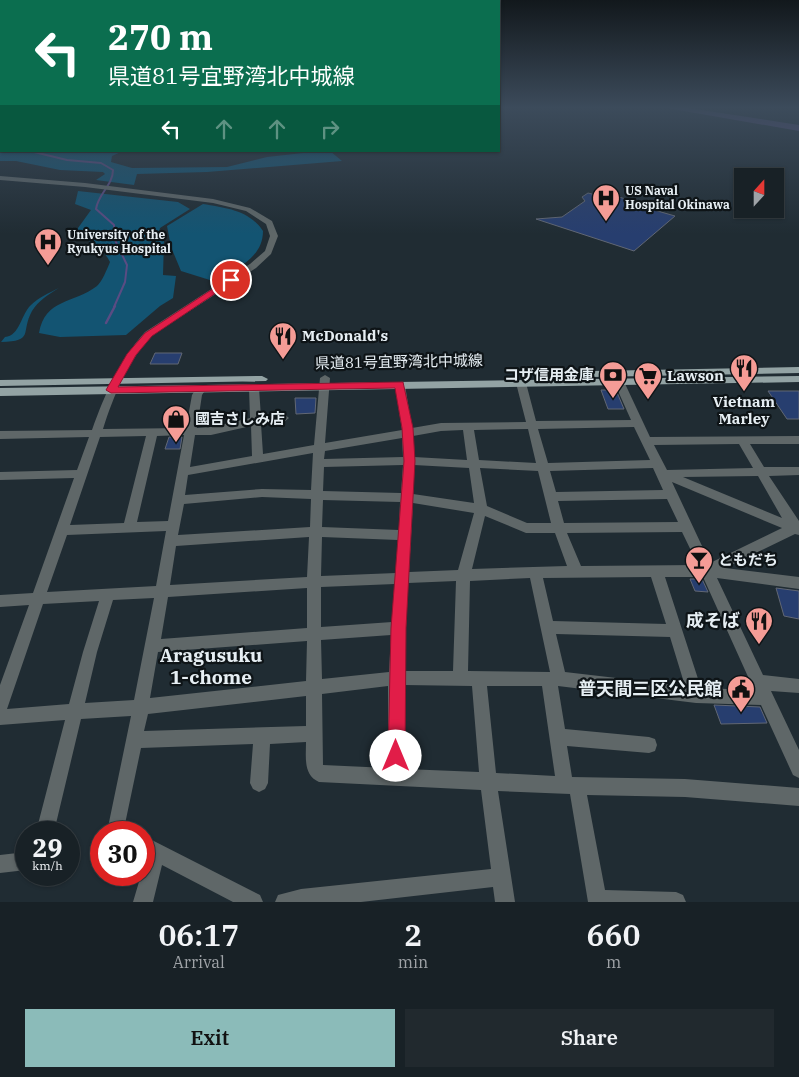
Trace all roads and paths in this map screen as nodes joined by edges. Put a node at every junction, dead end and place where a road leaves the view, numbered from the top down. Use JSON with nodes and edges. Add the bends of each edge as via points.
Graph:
{"nodes":[{"id":1,"x":0,"y":178,"type":"edge"},
{"id":2,"x":799,"y":370,"type":"edge"},
{"id":3,"x":617,"y":378,"type":"junction"},
{"id":4,"x":799,"y":379,"type":"edge"},
{"id":5,"x":325,"y":382,"type":"junction"},
{"id":6,"x":0,"y":383,"type":"edge"},
{"id":7,"x":521,"y":383,"type":"junction"},
{"id":8,"x":113,"y":385,"type":"junction"},
{"id":9,"x":400,"y":385,"type":"junction"},
{"id":10,"x":254,"y":388,"type":"junction"},
{"id":11,"x":201,"y":389,"type":"junction"},
{"id":12,"x":0,"y":392,"type":"edge"},
{"id":13,"x":284,"y":418,"type":"dead end"},
{"id":14,"x":255,"y":421,"type":"junction"},
{"id":15,"x":638,"y":424,"type":"junction"},
{"id":16,"x":532,"y":426,"type":"junction"},
{"id":17,"x":468,"y":427,"type":"junction"},
{"id":18,"x":191,"y":431,"type":"junction"},
{"id":19,"x":152,"y":432,"type":"junction"},
{"id":20,"x":408,"y":433,"type":"junction"},
{"id":21,"x":95,"y":434,"type":"junction"},
{"id":22,"x":0,"y":435,"type":"edge"},
{"id":23,"x":742,"y":440,"type":"junction"},
{"id":24,"x":799,"y":440,"type":"edge"},
{"id":25,"x":647,"y":441,"type":"junction"},
{"id":26,"x":319,"y":447,"type":"junction"},
{"id":27,"x":258,"y":458,"type":"junction"},
{"id":28,"x":409,"y":461,"type":"junction"},
{"id":29,"x":318,"y":463,"type":"junction"},
{"id":30,"x":473,"y":464,"type":"junction"},
{"id":31,"x":542,"y":467,"type":"junction"},
{"id":32,"x":660,"y":469,"type":"junction"},
{"id":33,"x":799,"y":471,"type":"edge"},
{"id":34,"x":184,"y":472,"type":"junction"},
{"id":35,"x":761,"y":472,"type":"junction"},
{"id":36,"x":82,"y":474,"type":"junction"},
{"id":37,"x":0,"y":476,"type":"edge"},
{"id":38,"x":671,"y":494,"type":"junction"},
{"id":39,"x":317,"y":495,"type":"junction"},
{"id":40,"x":551,"y":497,"type":"junction"},
{"id":41,"x":408,"y":498,"type":"junction"},
{"id":42,"x":178,"y":500,"type":"junction"},
{"id":43,"x":481,"y":510,"type":"junction"},
{"id":44,"x":172,"y":526,"type":"junction"},
{"id":45,"x":686,"y":527,"type":"junction"},
{"id":46,"x":129,"y":528,"type":"junction"},
{"id":47,"x":560,"y":528,"type":"junction"},
{"id":48,"x":798,"y":528,"type":"edge"},
{"id":49,"x":62,"y":530,"type":"junction"},
{"id":50,"x":316,"y":532,"type":"junction"},
{"id":51,"x":404,"y":535,"type":"junction"},
{"id":52,"x":170,"y":541,"type":"junction"},
{"id":53,"x":706,"y":571,"type":"junction"},
{"id":54,"x":536,"y":572,"type":"junction"},
{"id":55,"x":576,"y":572,"type":"junction"},
{"id":56,"x":657,"y":573,"type":"junction"},
{"id":57,"x":463,"y":576,"type":"junction"},
{"id":58,"x":401,"y":578,"type":"junction"},
{"id":59,"x":314,"y":582,"type":"junction"},
{"id":60,"x":799,"y":583,"type":"edge"},
{"id":61,"x":162,"y":591,"type":"junction"},
{"id":62,"x":108,"y":595,"type":"junction"},
{"id":63,"x":37,"y":600,"type":"junction"},
{"id":64,"x":0,"y":601,"type":"edge"},
{"id":65,"x":547,"y":627,"type":"junction"},
{"id":66,"x":399,"y":628,"type":"junction"},
{"id":67,"x":676,"y":632,"type":"junction"},
{"id":68,"x":315,"y":634,"type":"junction"},
{"id":69,"x":152,"y":646,"type":"junction"},
{"id":70,"x":396,"y":678,"type":"junction"},
{"id":71,"x":460,"y":679,"type":"junction"},
{"id":72,"x":479,"y":679,"type":"junction"},
{"id":73,"x":554,"y":679,"type":"junction"},
{"id":74,"x":758,"y":682,"type":"junction"},
{"id":75,"x":799,"y":686,"type":"edge"},
{"id":76,"x":315,"y":689,"type":"junction"},
{"id":77,"x":696,"y":695,"type":"junction"},
{"id":78,"x":766,"y":698,"type":"junction"},
{"id":79,"x":0,"y":707,"type":"edge"},
{"id":80,"x":141,"y":707,"type":"junction"},
{"id":81,"x":75,"y":712,"type":"junction"},
{"id":82,"x":0,"y":717,"type":"edge"},
{"id":83,"x":314,"y":734,"type":"junction"},
{"id":84,"x":262,"y":736,"type":"junction"},
{"id":85,"x":558,"y":737,"type":"junction"},
{"id":86,"x":134,"y":740,"type":"junction"},
{"id":87,"x":649,"y":745,"type":"dead end"},
{"id":88,"x":799,"y":769,"type":"edge"},
{"id":89,"x":396,"y":776,"type":"junction"},
{"id":90,"x":259,"y":782,"type":"dead end"},
{"id":91,"x":488,"y":782,"type":"junction"},
{"id":92,"x":571,"y":786,"type":"junction"},
{"id":93,"x":799,"y":797,"type":"edge"},
{"id":94,"x":48,"y":821,"type":"edge"},
{"id":95,"x":117,"y":821,"type":"edge"},
{"id":96,"x":155,"y":852,"type":"edge"},
{"id":97,"x":15,"y":863,"type":"edge"},
{"id":98,"x":0,"y":864,"type":"edge"},
{"id":99,"x":502,"y":878,"type":"junction"},
{"id":100,"x":144,"y":886,"type":"edge"},
{"id":101,"x":598,"y":900,"type":"edge"},
{"id":102,"x":295,"y":901,"type":"edge"},
{"id":103,"x":142,"y":902,"type":"edge"},
{"id":104,"x":253,"y":902,"type":"edge"},
{"id":105,"x":505,"y":902,"type":"edge"},
{"id":106,"x":676,"y":902,"type":"edge"}],
"edges":[{"from":1,"to":8,"type":"street","via":[[85,185],[228,204],[253,211],[272,226],[273,243],[264,257],[148,334]]},
{"from":2,"to":3,"type":"main road","name":"県道81号宜野湾北中城線"},
{"from":3,"to":4,"type":"main road","name":"県道81号宜野湾北中城線"},
{"from":3,"to":5,"type":"main road","name":"県道81号宜野湾北中城線"},
{"from":3,"to":7,"type":"main road","name":"県道81号宜野湾北中城線"},
{"from":3,"to":15,"type":"street"},
{"from":5,"to":8,"type":"main road","name":"県道81号宜野湾北中城線"},
{"from":5,"to":9,"type":"main road","name":"県道81号宜野湾北中城線"},
{"from":5,"to":10,"type":"main road","name":"県道81号宜野湾北中城線"},
{"from":5,"to":26,"type":"street"},
{"from":6,"to":8,"type":"main road","name":"県道81号宜野湾北中城線"},
{"from":7,"to":9,"type":"main road","name":"県道81号宜野湾北中城線"},
{"from":7,"to":16,"type":"street"},
{"from":8,"to":11,"type":"main road","name":"県道81号宜野湾北中城線"},
{"from":8,"to":12,"type":"main road","name":"県道81号宜野湾北中城線"},
{"from":8,"to":21,"type":"street"},
{"from":9,"to":20,"type":"street"},
{"from":10,"to":11,"type":"main road","name":"県道81号宜野湾北中城線"},
{"from":10,"to":14,"type":"street"},
{"from":11,"to":18,"type":"street"},
{"from":13,"to":14,"type":"street"},
{"from":14,"to":18,"type":"street","via":[[211,431]]},
{"from":14,"to":27,"type":"street"},
{"from":15,"to":16,"type":"street"},
{"from":15,"to":25,"type":"street"},
{"from":16,"to":17,"type":"street"},
{"from":16,"to":31,"type":"street"},
{"from":17,"to":20,"type":"street","via":[[441,427]]},
{"from":17,"to":30,"type":"street"},
{"from":18,"to":19,"type":"street"},
{"from":18,"to":34,"type":"street"},
{"from":19,"to":21,"type":"street"},
{"from":19,"to":46,"type":"street"},
{"from":20,"to":26,"type":"street"},
{"from":20,"to":28,"type":"street"},
{"from":21,"to":22,"type":"street"},
{"from":21,"to":36,"type":"street"},
{"from":23,"to":24,"type":"street"},
{"from":23,"to":25,"type":"street"},
{"from":23,"to":35,"type":"street"},
{"from":25,"to":32,"type":"street"},
{"from":26,"to":27,"type":"street"},
{"from":26,"to":29,"type":"street"},
{"from":27,"to":34,"type":"street"},
{"from":28,"to":29,"type":"street"},
{"from":28,"to":30,"type":"street"},
{"from":28,"to":41,"type":"street"},
{"from":29,"to":39,"type":"street"},
{"from":30,"to":31,"type":"street"},
{"from":30,"to":43,"type":"street"},
{"from":31,"to":32,"type":"street"},
{"from":31,"to":40,"type":"street"},
{"from":32,"to":35,"type":"street"},
{"from":32,"to":38,"type":"street"},
{"from":32,"to":48,"type":"street"},
{"from":33,"to":35,"type":"street"},
{"from":34,"to":42,"type":"street"},
{"from":35,"to":48,"type":"street"},
{"from":36,"to":37,"type":"street"},
{"from":36,"to":49,"type":"street"},
{"from":38,"to":40,"type":"street"},
{"from":38,"to":45,"type":"street"},
{"from":39,"to":41,"type":"street"},
{"from":39,"to":42,"type":"street","via":[[262,493]]},
{"from":39,"to":50,"type":"street"},
{"from":40,"to":47,"type":"street"},
{"from":41,"to":43,"type":"street"},
{"from":41,"to":51,"type":"street"},
{"from":42,"to":44,"type":"street"},
{"from":43,"to":47,"type":"street","via":[[526,528]]},
{"from":43,"to":57,"type":"street"},
{"from":44,"to":46,"type":"street"},
{"from":44,"to":52,"type":"street"},
{"from":45,"to":47,"type":"street"},
{"from":45,"to":53,"type":"street"},
{"from":46,"to":49,"type":"street"},
{"from":47,"to":55,"type":"street"},
{"from":48,"to":53,"type":"street"},
{"from":49,"to":63,"type":"street"},
{"from":50,"to":51,"type":"street"},
{"from":50,"to":52,"type":"street"},
{"from":50,"to":59,"type":"street"},
{"from":51,"to":58,"type":"street"},
{"from":52,"to":61,"type":"street"},
{"from":53,"to":56,"type":"street"},
{"from":53,"to":60,"type":"street"},
{"from":53,"to":74,"type":"street"},
{"from":54,"to":55,"type":"street"},
{"from":54,"to":57,"type":"street"},
{"from":54,"to":65,"type":"street"},
{"from":55,"to":56,"type":"street"},
{"from":56,"to":67,"type":"street"},
{"from":57,"to":58,"type":"street"},
{"from":57,"to":71,"type":"street"},
{"from":58,"to":59,"type":"street"},
{"from":58,"to":66,"type":"street"},
{"from":59,"to":61,"type":"street"},
{"from":59,"to":68,"type":"street"},
{"from":61,"to":62,"type":"street"},
{"from":61,"to":69,"type":"street"},
{"from":62,"to":63,"type":"street"},
{"from":62,"to":81,"type":"street"},
{"from":63,"to":64,"type":"street"},
{"from":63,"to":79,"type":"street"},
{"from":65,"to":67,"type":"street"},
{"from":65,"to":73,"type":"street"},
{"from":66,"to":68,"type":"street"},
{"from":66,"to":70,"type":"street"},
{"from":67,"to":77,"type":"street"},
{"from":68,"to":69,"type":"street"},
{"from":68,"to":76,"type":"street"},
{"from":69,"to":80,"type":"street"},
{"from":70,"to":71,"type":"street"},
{"from":70,"to":76,"type":"street"},
{"from":70,"to":89,"type":"street"},
{"from":71,"to":72,"type":"street"},
{"from":72,"to":73,"type":"street"},
{"from":72,"to":91,"type":"street"},
{"from":73,"to":77,"type":"street"},
{"from":73,"to":85,"type":"street"},
{"from":74,"to":75,"type":"street"},
{"from":74,"to":78,"type":"street"},
{"from":76,"to":80,"type":"street"},
{"from":76,"to":83,"type":"street"},
{"from":77,"to":78,"type":"street"},
{"from":78,"to":88,"type":"street"},
{"from":80,"to":81,"type":"street"},
{"from":80,"to":86,"type":"street"},
{"from":81,"to":82,"type":"street"},
{"from":81,"to":94,"type":"street"},
{"from":83,"to":84,"type":"street"},
{"from":83,"to":89,"type":"street","via":[[314,766],[319,773]]},
{"from":84,"to":86,"type":"street"},
{"from":84,"to":90,"type":"street"},
{"from":85,"to":87,"type":"street"},
{"from":85,"to":92,"type":"street"},
{"from":86,"to":95,"type":"street"},
{"from":89,"to":91,"type":"street"},
{"from":91,"to":92,"type":"street"},
{"from":91,"to":99,"type":"street"},
{"from":92,"to":93,"type":"street","via":[[685,788]]},
{"from":92,"to":101,"type":"street"},
{"from":96,"to":104,"type":"street"},
{"from":97,"to":98,"type":"street"},
{"from":99,"to":102,"type":"street"},
{"from":99,"to":105,"type":"street"},
{"from":100,"to":103,"type":"street"},
{"from":101,"to":106,"type":"street"}]}
